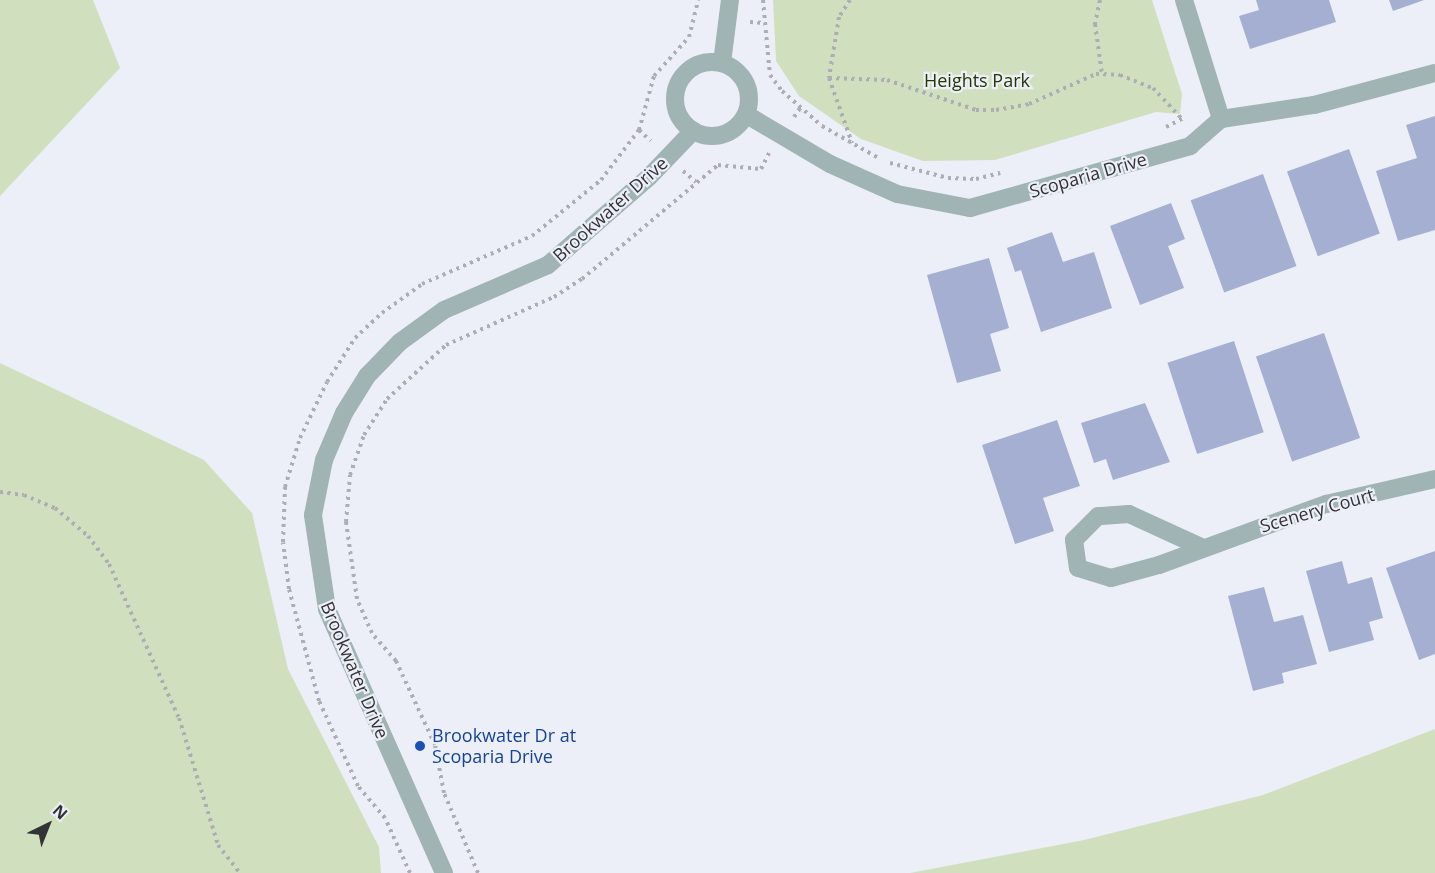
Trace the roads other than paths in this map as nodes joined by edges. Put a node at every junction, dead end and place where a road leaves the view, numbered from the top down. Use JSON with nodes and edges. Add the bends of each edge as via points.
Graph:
{"nodes":[{"id":1,"x":730,"y":0,"type":"edge"},
{"id":2,"x":1184,"y":0,"type":"edge"},
{"id":3,"x":722,"y":63,"type":"junction"},
{"id":4,"x":1435,"y":73,"type":"edge"},
{"id":5,"x":1218,"y":111,"type":"junction"},
{"id":6,"x":747,"y":115,"type":"junction"},
{"id":7,"x":693,"y":131,"type":"junction"},
{"id":8,"x":1435,"y":479,"type":"edge"},
{"id":9,"x":1201,"y":546,"type":"junction"},
{"id":10,"x":444,"y":873,"type":"edge"}],
"edges":[{"from":1,"to":3,"type":"street"},
{"from":2,"to":5,"type":"street"},
{"from":3,"to":6,"type":"street","via":[[741,75],[747,85]]},
{"from":3,"to":7,"type":"street","via":[[699,64],[681,79],[675,101],[677,113]]},
{"from":4,"to":5,"type":"street","via":[[1314,105]]},
{"from":5,"to":6,"type":"street","name":"Scoparia Drive","via":[[1190,146],[970,208],[897,194],[830,164]]},
{"from":6,"to":7,"type":"street","via":[[727,134],[715,136]]},
{"from":7,"to":10,"type":"street","name":"Brookwater Drive","via":[[650,177],[548,265],[444,310],[400,342],[368,376],[344,413],[324,460],[313,515],[327,609]]},
{"from":8,"to":9,"type":"street","name":"Scenery Court","via":[[1326,504]]},
{"from":9,"to":9,"type":"street","name":"Scenery Court","via":[[1159,565],[1111,578],[1078,568],[1074,540],[1098,516],[1129,513]]}]}
